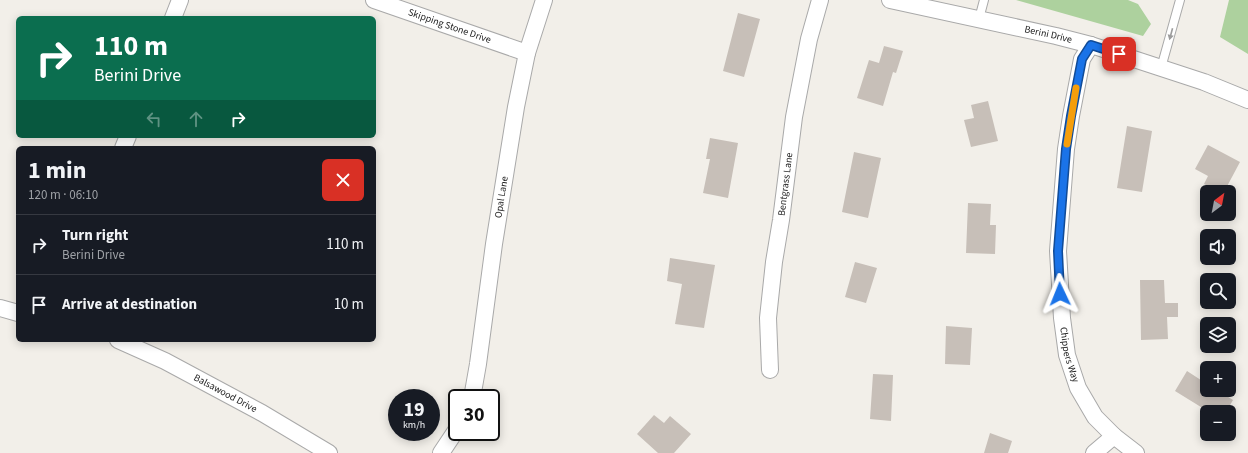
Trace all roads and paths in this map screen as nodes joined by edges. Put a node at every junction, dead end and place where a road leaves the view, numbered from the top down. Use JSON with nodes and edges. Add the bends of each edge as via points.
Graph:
{"nodes":[{"id":1,"x":180,"y":0,"type":"edge"},
{"id":2,"x":374,"y":0,"type":"edge"},
{"id":3,"x":544,"y":0,"type":"edge"},
{"id":4,"x":820,"y":0,"type":"edge"},
{"id":5,"x":890,"y":0,"type":"edge"},
{"id":6,"x":984,"y":0,"type":"edge"},
{"id":7,"x":1180,"y":0,"type":"edge"},
{"id":8,"x":174,"y":16,"type":"edge"},
{"id":9,"x":979,"y":20,"type":"junction"},
{"id":10,"x":1091,"y":45,"type":"junction"},
{"id":11,"x":526,"y":53,"type":"junction"},
{"id":12,"x":1162,"y":68,"type":"junction"},
{"id":13,"x":1248,"y":100,"type":"edge"},
{"id":14,"x":0,"y":308,"type":"edge"},
{"id":15,"x":16,"y":312,"type":"edge"},
{"id":16,"x":122,"y":342,"type":"edge"},
{"id":17,"x":770,"y":370,"type":"dead end"},
{"id":18,"x":474,"y":389,"type":"edge"},
{"id":19,"x":1114,"y":436,"type":"junction"},
{"id":20,"x":449,"y":441,"type":"edge"},
{"id":21,"x":329,"y":453,"type":"edge"},
{"id":22,"x":441,"y":453,"type":"edge"},
{"id":23,"x":1094,"y":453,"type":"edge"},
{"id":24,"x":1136,"y":453,"type":"edge"}],
"edges":[{"from":1,"to":8,"type":"street"},
{"from":2,"to":11,"type":"street","name":"Skipping Stone Drive"},
{"from":3,"to":11,"type":"street","name":"Opal Lane"},
{"from":4,"to":17,"type":"street","name":"Bentgrass Lane","via":[[809,39],[794,117],[774,262],[768,318]]},
{"from":5,"to":9,"type":"street","name":"Berini Drive"},
{"from":6,"to":9,"type":"lane"},
{"from":7,"to":12,"type":"lane","one_way":true},
{"from":9,"to":10,"type":"street","name":"Berini Drive"},
{"from":10,"to":12,"type":"street","name":"Berini Drive"},
{"from":10,"to":19,"type":"street","name":"Chippers Way","via":[[1082,59],[1066,149],[1058,251],[1060,294],[1067,355],[1078,388],[1095,416]]},
{"from":11,"to":18,"type":"street","name":"Opal Lane","via":[[495,237]]},
{"from":12,"to":13,"type":"street","name":"Berini Drive"},
{"from":14,"to":15,"type":"street"},
{"from":16,"to":21,"type":"street","name":"Balsawood Drive","via":[[165,361],[262,413]]},
{"from":19,"to":23,"type":"street"},
{"from":19,"to":24,"type":"street","name":"Chippers Way"},
{"from":20,"to":22,"type":"street"}]}
